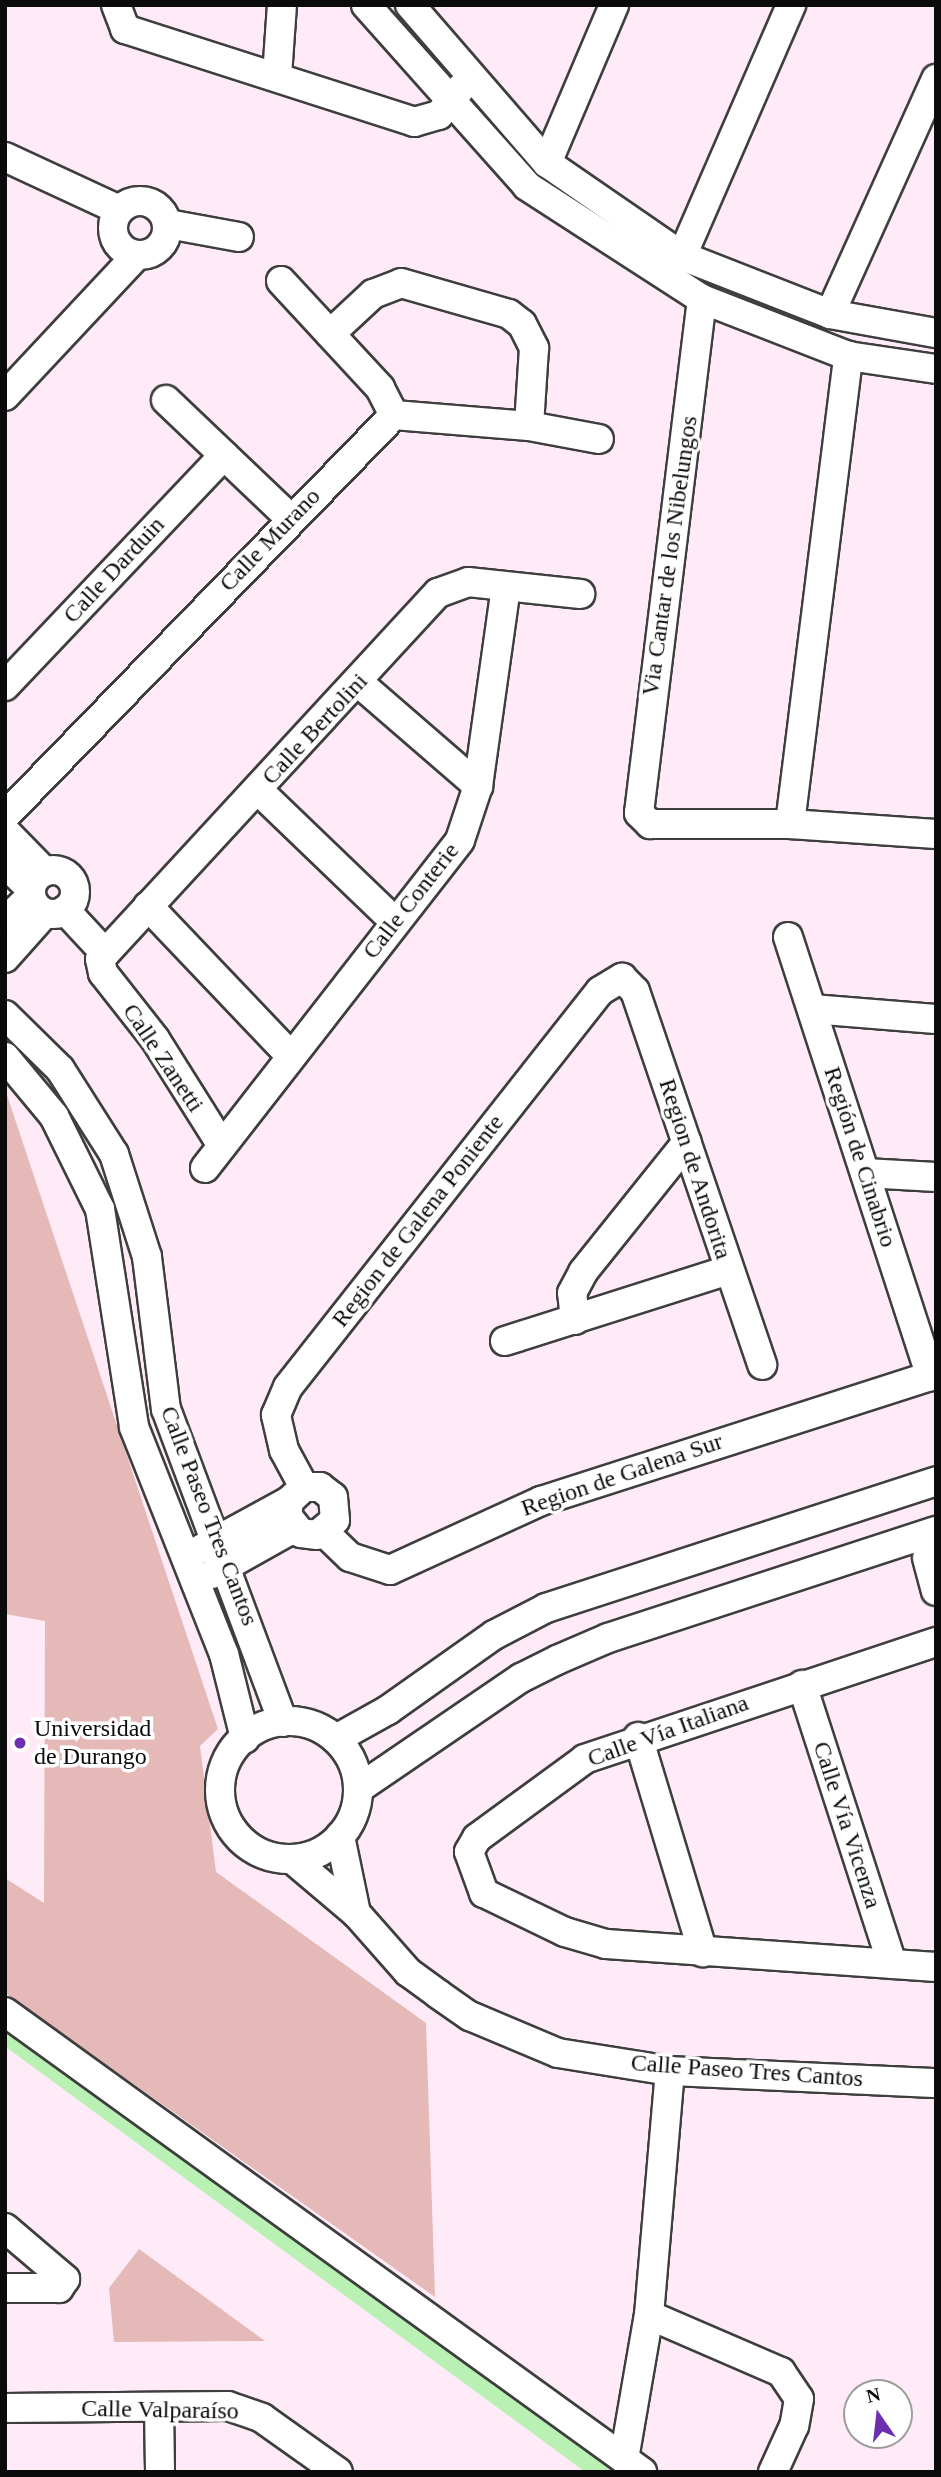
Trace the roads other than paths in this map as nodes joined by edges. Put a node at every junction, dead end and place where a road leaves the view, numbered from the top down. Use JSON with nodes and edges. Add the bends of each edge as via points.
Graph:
{"nodes":[{"id":1,"x":116,"y":5,"type":"edge"},
{"id":2,"x":282,"y":5,"type":"edge"},
{"id":3,"x":366,"y":5,"type":"edge"},
{"id":4,"x":614,"y":5,"type":"edge"},
{"id":5,"x":791,"y":5,"type":"edge"},
{"id":6,"x":424,"y":12,"type":"edge"},
{"id":7,"x":277,"y":76,"type":"junction"},
{"id":8,"x":471,"y":79,"type":"junction"},
{"id":9,"x":936,"y":79,"type":"edge"},
{"id":10,"x":447,"y":101,"type":"junction"},
{"id":11,"x":5,"y":157,"type":"edge"},
{"id":12,"x":547,"y":163,"type":"junction"},
{"id":13,"x":119,"y":210,"type":"junction"},
{"id":14,"x":168,"y":224,"type":"junction"},
{"id":15,"x":239,"y":237,"type":"dead end"},
{"id":16,"x":137,"y":256,"type":"junction"},
{"id":17,"x":682,"y":256,"type":"junction"},
{"id":18,"x":281,"y":281,"type":"dead end"},
{"id":19,"x":702,"y":299,"type":"junction"},
{"id":20,"x":830,"y":314,"type":"junction"},
{"id":21,"x":936,"y":333,"type":"edge"},
{"id":22,"x":330,"y":334,"type":"junction"},
{"id":23,"x":848,"y":356,"type":"junction"},
{"id":24,"x":936,"y":369,"type":"edge"},
{"id":25,"x":5,"y":396,"type":"edge"},
{"id":26,"x":166,"y":400,"type":"dead end"},
{"id":27,"x":394,"y":415,"type":"junction"},
{"id":28,"x":529,"y":426,"type":"junction"},
{"id":29,"x":599,"y":439,"type":"dead end"},
{"id":30,"x":224,"y":455,"type":"junction"},
{"id":31,"x":290,"y":518,"type":"junction"},
{"id":32,"x":506,"y":587,"type":"junction"},
{"id":33,"x":580,"y":594,"type":"dead end"},
{"id":34,"x":358,"y":682,"type":"junction"},
{"id":35,"x":5,"y":686,"type":"edge"},
{"id":36,"x":478,"y":786,"type":"junction"},
{"id":37,"x":258,"y":790,"type":"junction"},
{"id":38,"x":5,"y":816,"type":"edge"},
{"id":39,"x":790,"y":824,"type":"junction"},
{"id":40,"x":5,"y":831,"type":"edge"},
{"id":41,"x":936,"y":834,"type":"edge"},
{"id":42,"x":5,"y":864,"type":"edge"},
{"id":43,"x":49,"y":897,"type":"junction"},
{"id":44,"x":148,"y":905,"type":"junction"},
{"id":45,"x":5,"y":921,"type":"edge"},
{"id":46,"x":395,"y":922,"type":"junction"},
{"id":47,"x":788,"y":937,"type":"dead end"},
{"id":48,"x":108,"y":954,"type":"junction"},
{"id":49,"x":5,"y":958,"type":"edge"},
{"id":50,"x":622,"y":978,"type":"joint"},
{"id":51,"x":812,"y":1009,"type":"junction"},
{"id":52,"x":5,"y":1015,"type":"edge"},
{"id":53,"x":936,"y":1019,"type":"edge"},
{"id":54,"x":289,"y":1054,"type":"junction"},
{"id":55,"x":5,"y":1058,"type":"edge"},
{"id":56,"x":687,"y":1142,"type":"junction"},
{"id":57,"x":221,"y":1144,"type":"junction"},
{"id":58,"x":205,"y":1168,"type":"dead end"},
{"id":59,"x":865,"y":1173,"type":"junction"},
{"id":60,"x":936,"y":1177,"type":"edge"},
{"id":61,"x":729,"y":1270,"type":"junction"},
{"id":62,"x":575,"y":1320,"type":"junction"},
{"id":63,"x":505,"y":1341,"type":"dead end"},
{"id":64,"x":762,"y":1365,"type":"dead end"},
{"id":65,"x":934,"y":1375,"type":"edge"},
{"id":66,"x":936,"y":1481,"type":"edge"},
{"id":67,"x":297,"y":1494,"type":"junction"},
{"id":68,"x":294,"y":1528,"type":"junction"},
{"id":69,"x":936,"y":1531,"type":"edge"},
{"id":70,"x":324,"y":1532,"type":"junction"},
{"id":71,"x":223,"y":1553,"type":"junction"},
{"id":72,"x":927,"y":1558,"type":"dead end"},
{"id":73,"x":192,"y":1569,"type":"junction"},
{"id":74,"x":936,"y":1591,"type":"edge"},
{"id":75,"x":936,"y":1642,"type":"edge"},
{"id":76,"x":802,"y":1685,"type":"junction"},
{"id":77,"x":283,"y":1722,"type":"junction"},
{"id":78,"x":638,"y":1737,"type":"junction"},
{"id":79,"x":245,"y":1738,"type":"junction"},
{"id":80,"x":336,"y":1739,"type":"junction"},
{"id":81,"x":358,"y":1788,"type":"junction"},
{"id":82,"x":340,"y":1836,"type":"junction"},
{"id":83,"x":292,"y":1859,"type":"junction"},
{"id":84,"x":356,"y":1913,"type":"junction"},
{"id":85,"x":703,"y":1952,"type":"junction"},
{"id":86,"x":892,"y":1964,"type":"junction"},
{"id":87,"x":936,"y":1967,"type":"edge"},
{"id":88,"x":5,"y":2012,"type":"edge"},
{"id":89,"x":670,"y":2071,"type":"junction"},
{"id":90,"x":936,"y":2083,"type":"edge"},
{"id":91,"x":5,"y":2228,"type":"edge"},
{"id":92,"x":5,"y":2288,"type":"edge"},
{"id":93,"x":649,"y":2315,"type":"junction"},
{"id":94,"x":159,"y":2407,"type":"junction"},
{"id":95,"x":5,"y":2408,"type":"edge"},
{"id":96,"x":633,"y":2465,"type":"edge"},
{"id":97,"x":333,"y":2470,"type":"edge"},
{"id":98,"x":160,"y":2472,"type":"edge"},
{"id":99,"x":773,"y":2472,"type":"edge"}],
"edges":[{"from":1,"to":7,"type":"street","via":[[125,29]]},
{"from":2,"to":7,"type":"street"},
{"from":3,"to":10,"type":"street"},
{"from":4,"to":12,"type":"street"},
{"from":5,"to":17,"type":"street"},
{"from":6,"to":8,"type":"street"},
{"from":7,"to":10,"type":"street","via":[[414,122],[429,122]]},
{"from":8,"to":10,"type":"street"},
{"from":8,"to":12,"type":"street"},
{"from":9,"to":20,"type":"street"},
{"from":10,"to":19,"type":"street","via":[[527,186]]},
{"from":11,"to":13,"type":"street"},
{"from":12,"to":17,"type":"street"},
{"from":13,"to":14,"type":"street","via":[[141,200],[154,204]]},
{"from":13,"to":16,"type":"street","via":[[113,233],[126,252]]},
{"from":14,"to":15,"type":"street"},
{"from":14,"to":16,"type":"street","via":[[160,247]]},
{"from":16,"to":25,"type":"street"},
{"from":17,"to":20,"type":"street"},
{"from":18,"to":22,"type":"street"},
{"from":19,"to":23,"type":"street"},
{"from":19,"to":39,"type":"street","name":"Via Cantar de los Nibelungos","via":[[639,813],[650,824]]},
{"from":20,"to":21,"type":"street"},
{"from":22,"to":27,"type":"street","via":[[380,388]]},
{"from":22,"to":28,"type":"street","via":[[373,294],[401,283],[509,314],[522,324],[534,348]]},
{"from":23,"to":24,"type":"street"},
{"from":23,"to":39,"type":"street"},
{"from":26,"to":30,"type":"street"},
{"from":27,"to":28,"type":"street"},
{"from":27,"to":31,"type":"street","name":"Calle Murano"},
{"from":28,"to":29,"type":"street"},
{"from":30,"to":31,"type":"street"},
{"from":30,"to":35,"type":"street","name":"Calle Darduin"},
{"from":31,"to":38,"type":"street","name":"Calle Murano"},
{"from":32,"to":33,"type":"street","name":"Calle Bertolini"},
{"from":32,"to":34,"type":"street","name":"Calle Bertolini","via":[[454,583],[438,593]]},
{"from":32,"to":36,"type":"street","name":"Calle Conterie"},
{"from":34,"to":36,"type":"street"},
{"from":34,"to":37,"type":"street","name":"Calle Bertolini"},
{"from":36,"to":46,"type":"street","name":"Calle Conterie","via":[[460,840]]},
{"from":37,"to":44,"type":"street","name":"Calle Bertolini"},
{"from":37,"to":46,"type":"street"},
{"from":39,"to":41,"type":"street"},
{"from":40,"to":43,"type":"street"},
{"from":42,"to":43,"type":"street"},
{"from":43,"to":45,"type":"street"},
{"from":43,"to":48,"type":"street"},
{"from":43,"to":49,"type":"street"},
{"from":44,"to":48,"type":"street","name":"Calle Bertolini"},
{"from":44,"to":54,"type":"street"},
{"from":46,"to":54,"type":"street","name":"Calle Conterie"},
{"from":47,"to":51,"type":"street","name":"Región de Cinabrio"},
{"from":48,"to":57,"type":"street","name":"Calle Zanetti"},
{"from":50,"to":56,"type":"street","name":"Region de Andorita","via":[[635,991]]},
{"from":50,"to":67,"type":"street","name":"Region de Galena Poniente","via":[[600,990],[288,1387],[276,1415]]},
{"from":51,"to":53,"type":"street"},
{"from":51,"to":59,"type":"street","name":"Región de Cinabrio"},
{"from":52,"to":71,"type":"street","name":"Calle Paseo Tres Cantos","via":[[60,1069],[114,1154],[147,1257],[166,1409]]},
{"from":54,"to":57,"type":"street","name":"Calle Conterie"},
{"from":55,"to":73,"type":"street","name":"Calle Paseo Tres Cantos","via":[[54,1116],[100,1209],[134,1427]]},
{"from":56,"to":61,"type":"street","name":"Region de Andorita"},
{"from":56,"to":62,"type":"street","via":[[583,1272],[572,1293]]},
{"from":57,"to":58,"type":"street","name":"Calle Conterie"},
{"from":59,"to":60,"type":"street"},
{"from":59,"to":65,"type":"street","name":"Región de Cinabrio"},
{"from":61,"to":62,"type":"street"},
{"from":61,"to":64,"type":"street","name":"Region de Andorita"},
{"from":62,"to":63,"type":"street"},
{"from":65,"to":70,"type":"street","name":"Region de Galena Sur","via":[[541,1501],[390,1570],[350,1557]]},
{"from":66,"to":80,"type":"street","via":[[546,1608],[494,1635],[388,1710]]},
{"from":67,"to":68,"type":"street","via":[[287,1516]]},
{"from":67,"to":70,"type":"street","via":[[320,1487],[333,1497],[337,1513]]},
{"from":67,"to":71,"type":"street"},
{"from":68,"to":70,"type":"street","via":[[309,1535]]},
{"from":68,"to":71,"type":"street"},
{"from":69,"to":81,"type":"street","via":[[608,1638],[559,1659],[521,1678]]},
{"from":71,"to":73,"type":"street"},
{"from":71,"to":77,"type":"street","name":"Calle Paseo Tres Cantos"},
{"from":72,"to":74,"type":"street"},
{"from":73,"to":79,"type":"street","name":"Calle Paseo Tres Cantos","via":[[224,1654]]},
{"from":75,"to":76,"type":"street","name":"Calle Vía Italiana"},
{"from":76,"to":78,"type":"street","name":"Calle Vía Italiana"},
{"from":76,"to":86,"type":"street","name":"Calle Vía Vicenza"},
{"from":77,"to":79,"type":"street"},
{"from":77,"to":80,"type":"street","via":[[307,1724]]},
{"from":78,"to":85,"type":"street"},
{"from":78,"to":85,"type":"street","name":"Calle Vía Italiana","via":[[584,1759],[477,1838],[469,1852],[484,1893],[565,1932],[606,1944]]},
{"from":79,"to":83,"type":"street","via":[[224,1769],[226,1818],[260,1853]]},
{"from":80,"to":81,"type":"street","via":[[350,1758]]},
{"from":81,"to":82,"type":"street","via":[[351,1821]]},
{"from":82,"to":83,"type":"street","via":[[319,1852]]},
{"from":82,"to":84,"type":"street","name":"Calle Paseo Tres Cantos"},
{"from":83,"to":84,"type":"street","name":"Calle Paseo Tres Cantos"},
{"from":84,"to":89,"type":"street","name":"Calle Paseo Tres Cantos","via":[[408,1972],[470,2016],[558,2053]]},
{"from":85,"to":86,"type":"street","name":"Calle Vía Italiana"},
{"from":86,"to":87,"type":"street","name":"Calle Vía Italiana"},
{"from":88,"to":96,"type":"street"},
{"from":89,"to":90,"type":"street","name":"Calle Paseo Tres Cantos"},
{"from":89,"to":93,"type":"street"},
{"from":91,"to":92,"type":"street","via":[[65,2279],[59,2288]]},
{"from":93,"to":96,"type":"street"},
{"from":93,"to":99,"type":"street","via":[[781,2372],[799,2399],[794,2426]]},
{"from":94,"to":95,"type":"street","name":"Calle Valparaíso"},
{"from":94,"to":97,"type":"street","name":"Calle Valparaíso","via":[[249,2411]]},
{"from":94,"to":98,"type":"street"}]}
